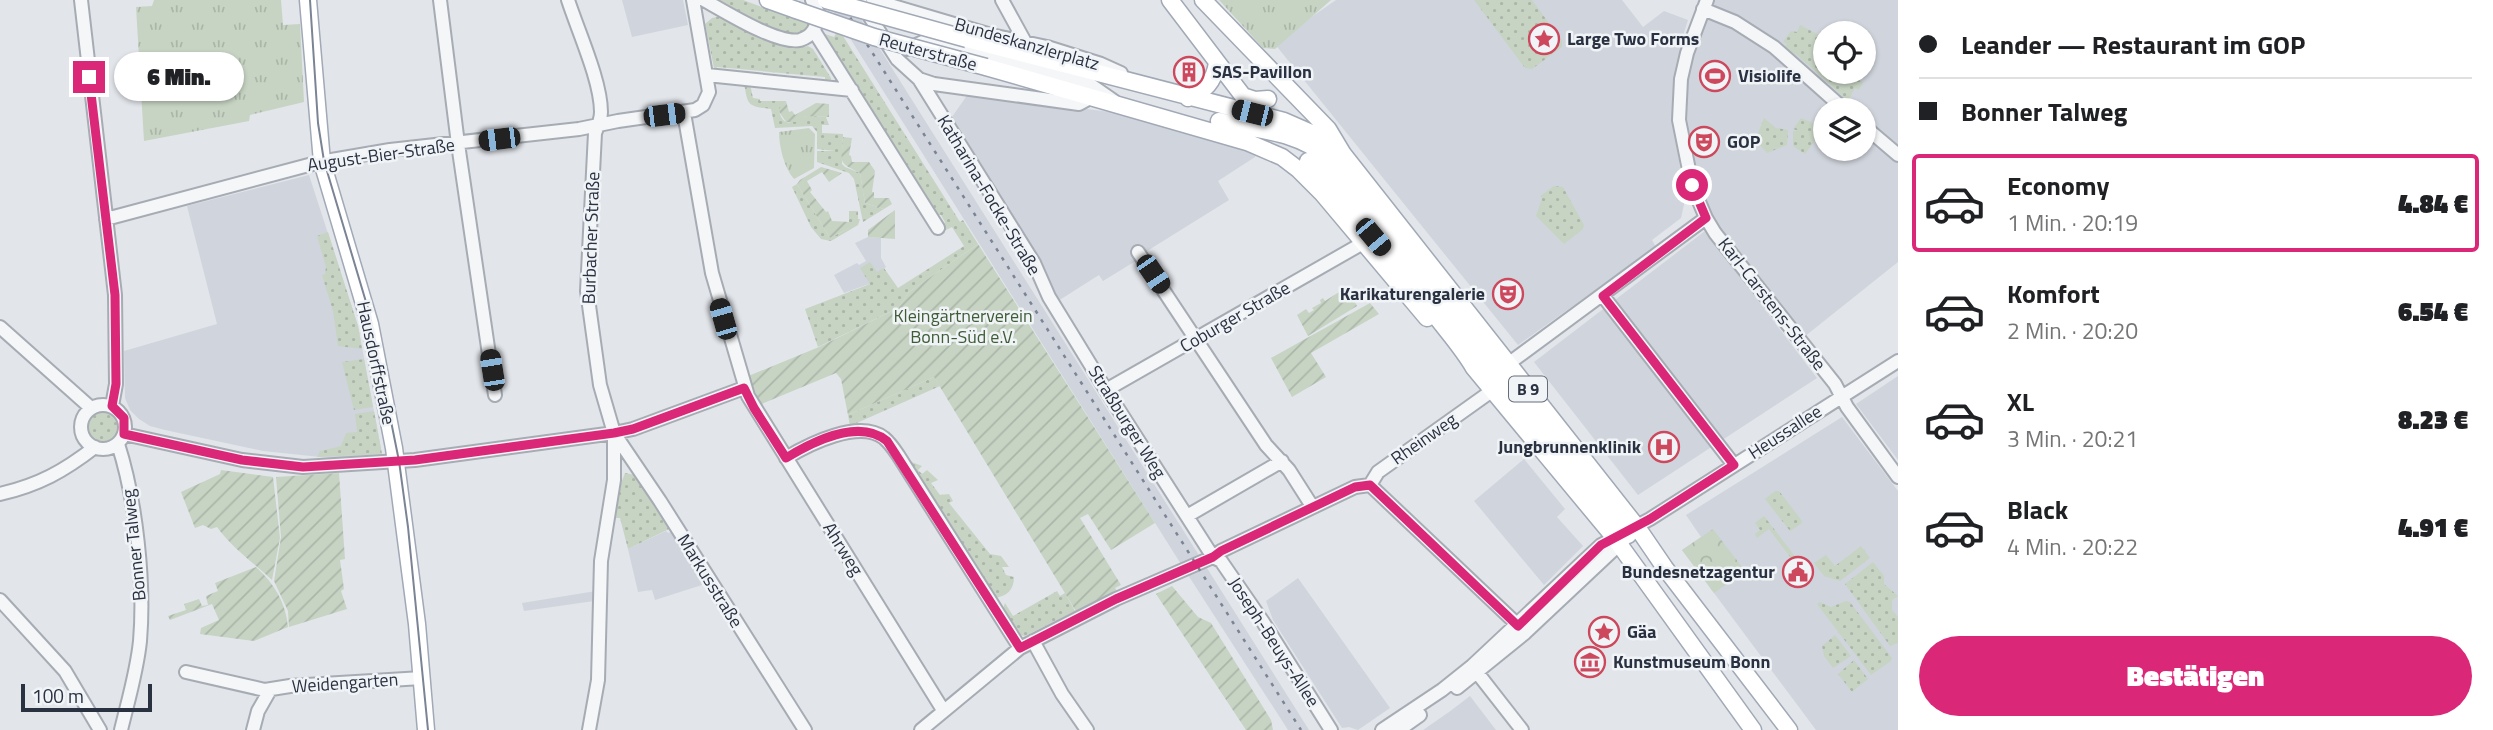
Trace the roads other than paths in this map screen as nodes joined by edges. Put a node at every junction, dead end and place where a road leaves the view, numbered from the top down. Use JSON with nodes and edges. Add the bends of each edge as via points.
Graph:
{"nodes":[{"id":1,"x":81,"y":0,"type":"edge"},
{"id":2,"x":308,"y":0,"type":"edge"},
{"id":3,"x":440,"y":0,"type":"edge"},
{"id":4,"x":568,"y":0,"type":"edge"},
{"id":5,"x":693,"y":0,"type":"edge"},
{"id":6,"x":704,"y":0,"type":"edge"},
{"id":7,"x":768,"y":0,"type":"edge"},
{"id":8,"x":812,"y":0,"type":"edge"},
{"id":9,"x":826,"y":0,"type":"edge"},
{"id":10,"x":859,"y":0,"type":"edge"},
{"id":11,"x":873,"y":0,"type":"edge"},
{"id":12,"x":1170,"y":0,"type":"edge"},
{"id":13,"x":1182,"y":0,"type":"edge"},
{"id":14,"x":1203,"y":0,"type":"edge"},
{"id":15,"x":1004,"y":4,"type":"edge"},
{"id":16,"x":1705,"y":5,"type":"edge"},
{"id":17,"x":894,"y":7,"type":"junction"},
{"id":18,"x":718,"y":8,"type":"junction"},
{"id":19,"x":871,"y":18,"type":"junction"},
{"id":20,"x":697,"y":26,"type":"junction"},
{"id":21,"x":814,"y":31,"type":"junction"},
{"id":22,"x":999,"y":36,"type":"junction"},
{"id":23,"x":1026,"y":42,"type":"junction"},
{"id":24,"x":914,"y":45,"type":"junction"},
{"id":25,"x":894,"y":56,"type":"junction"},
{"id":26,"x":1217,"y":64,"type":"junction"},
{"id":27,"x":1268,"y":68,"type":"junction"},
{"id":28,"x":707,"y":75,"type":"junction"},
{"id":29,"x":1101,"y":75,"type":"joint"},
{"id":30,"x":914,"y":76,"type":"junction"},
{"id":31,"x":944,"y":86,"type":"junction"},
{"id":32,"x":1248,"y":87,"type":"dead end"},
{"id":33,"x":1150,"y":88,"type":"junction"},
{"id":34,"x":852,"y":90,"type":"junction"},
{"id":35,"x":1090,"y":98,"type":"junction"},
{"id":36,"x":1188,"y":98,"type":"junction"},
{"id":37,"x":1831,"y":98,"type":"edge"},
{"id":38,"x":1268,"y":99,"type":"junction"},
{"id":39,"x":934,"y":104,"type":"junction"},
{"id":40,"x":1124,"y":107,"type":"junction"},
{"id":41,"x":684,"y":113,"type":"junction"},
{"id":42,"x":1252,"y":113,"type":"junction"},
{"id":43,"x":1219,"y":121,"type":"junction"},
{"id":44,"x":599,"y":124,"type":"junction"},
{"id":45,"x":1184,"y":124,"type":"junction"},
{"id":46,"x":1876,"y":136,"type":"edge"},
{"id":47,"x":458,"y":145,"type":"junction"},
{"id":48,"x":1343,"y":153,"type":"junction"},
{"id":49,"x":1898,"y":155,"type":"edge"},
{"id":50,"x":1308,"y":161,"type":"dead end"},
{"id":51,"x":322,"y":162,"type":"junction"},
{"id":52,"x":1706,"y":218,"type":"junction"},
{"id":53,"x":106,"y":219,"type":"junction"},
{"id":54,"x":938,"y":228,"type":"dead end"},
{"id":55,"x":1363,"y":243,"type":"junction"},
{"id":56,"x":1138,"y":252,"type":"dead end"},
{"id":57,"x":1043,"y":286,"type":"joint"},
{"id":58,"x":1421,"y":295,"type":"junction"},
{"id":59,"x":1603,"y":296,"type":"junction"},
{"id":60,"x":0,"y":327,"type":"edge"},
{"id":61,"x":1197,"y":340,"type":"junction"},
{"id":62,"x":1898,"y":361,"type":"edge"},
{"id":63,"x":1474,"y":368,"type":"junction"},
{"id":64,"x":1501,"y":377,"type":"junction"},
{"id":65,"x":744,"y":388,"type":"junction"},
{"id":66,"x":1106,"y":390,"type":"junction"},
{"id":67,"x":495,"y":395,"type":"dead end"},
{"id":68,"x":1841,"y":396,"type":"junction"},
{"id":69,"x":112,"y":406,"type":"junction"},
{"id":70,"x":91,"y":408,"type":"junction"},
{"id":71,"x":614,"y":433,"type":"junction"},
{"id":72,"x":121,"y":439,"type":"junction"},
{"id":73,"x":95,"y":447,"type":"junction"},
{"id":74,"x":786,"y":458,"type":"junction"},
{"id":75,"x":396,"y":461,"type":"junction"},
{"id":76,"x":1282,"y":461,"type":"junction"},
{"id":77,"x":1734,"y":465,"type":"junction"},
{"id":78,"x":1898,"y":477,"type":"edge"},
{"id":79,"x":1370,"y":485,"type":"junction"},
{"id":80,"x":0,"y":494,"type":"edge"},
{"id":81,"x":1312,"y":506,"type":"junction"},
{"id":82,"x":1187,"y":516,"type":"junction"},
{"id":83,"x":1625,"y":535,"type":"junction"},
{"id":84,"x":1213,"y":557,"type":"junction"},
{"id":85,"x":0,"y":600,"type":"edge"},
{"id":86,"x":1522,"y":629,"type":"junction"},
{"id":87,"x":1033,"y":641,"type":"junction"},
{"id":88,"x":1020,"y":648,"type":"junction"},
{"id":89,"x":1475,"y":669,"type":"junction"},
{"id":90,"x":186,"y":672,"type":"dead end"},
{"id":91,"x":422,"y":678,"type":"junction"},
{"id":92,"x":270,"y":690,"type":"junction"},
{"id":93,"x":943,"y":710,"type":"junction"},
{"id":94,"x":100,"y":730,"type":"edge"},
{"id":95,"x":121,"y":730,"type":"edge"},
{"id":96,"x":253,"y":730,"type":"edge"},
{"id":97,"x":426,"y":730,"type":"edge"},
{"id":98,"x":589,"y":730,"type":"edge"},
{"id":99,"x":805,"y":730,"type":"edge"},
{"id":100,"x":921,"y":730,"type":"edge"},
{"id":101,"x":1087,"y":730,"type":"edge"},
{"id":102,"x":1331,"y":730,"type":"edge"},
{"id":103,"x":1382,"y":730,"type":"edge"},
{"id":104,"x":1399,"y":730,"type":"edge"},
{"id":105,"x":1522,"y":730,"type":"edge"},
{"id":106,"x":1753,"y":730,"type":"edge"},
{"id":107,"x":1789,"y":730,"type":"edge"}],
"edges":[{"from":1,"to":53,"type":"street","name":"Bonner Talweg"},
{"from":2,"to":51,"type":"main road","name":"Hausdorffstraße"},
{"from":3,"to":47,"type":"street"},
{"from":4,"to":44,"type":"street","name":"Burbacher Straße","via":[[596,83]]},
{"from":5,"to":20,"type":"street"},
{"from":6,"to":18,"type":"street"},
{"from":7,"to":35,"type":"main road","name":"Reuterstraße","bridge":true,"via":[[874,37]]},
{"from":8,"to":21,"type":"street","via":[[819,15]]},
{"from":9,"to":29,"type":"main road","name":"Reuterstraße","bridge":true},
{"from":10,"to":19,"type":"street","name":"Katharina-Focke-Straße"},
{"from":11,"to":17,"type":"street","name":"Bundeskanzlerplatz"},
{"from":12,"to":26,"type":"main road"},
{"from":13,"to":32,"type":"main road"},
{"from":14,"to":27,"type":"main road","number":"B 9"},
{"from":15,"to":22,"type":"street","via":[[1006,22]]},
{"from":15,"to":23,"type":"street"},
{"from":16,"to":37,"type":"street","via":[[1774,47]]},
{"from":16,"to":52,"type":"street","name":"Karl-Carstens-Straße","via":[[1687,52],[1679,120],[1688,170]]},
{"from":17,"to":19,"type":"street","via":[[876,9]]},
{"from":17,"to":22,"type":"street","name":"Bundeskanzlerplatz"},
{"from":18,"to":20,"type":"street"},
{"from":18,"to":21,"type":"street","via":[[783,39],[800,40]]},
{"from":19,"to":25,"type":"street","name":"Katharina-Focke-Straße"},
{"from":20,"to":28,"type":"street"},
{"from":21,"to":34,"type":"street"},
{"from":22,"to":23,"type":"street","name":"Bundeskanzlerplatz"},
{"from":23,"to":33,"type":"street","name":"Bundeskanzlerplatz","via":[[1101,64]]},
{"from":24,"to":25,"type":"street"},
{"from":24,"to":30,"type":"street","via":[[909,59]]},
{"from":24,"to":40,"type":"street","via":[[925,41],[1091,85]]},
{"from":25,"to":30,"type":"street","name":"Katharina-Focke-Straße"},
{"from":26,"to":36,"type":"main road","via":[[1210,83]]},
{"from":26,"to":38,"type":"main road","via":[[1243,96]]},
{"from":27,"to":38,"type":"main road"},
{"from":27,"to":48,"type":"main road","number":"B 9","via":[[1328,129]]},
{"from":28,"to":34,"type":"street"},
{"from":28,"to":41,"type":"street","via":[[704,105]]},
{"from":29,"to":33,"type":"main road","name":"Bundeskanzlerplatz"},
{"from":30,"to":31,"type":"street","name":"Bundeskanzlerplatz"},
{"from":30,"to":39,"type":"street","name":"Katharina-Focke-Straße"},
{"from":31,"to":35,"type":"street","name":"Bundeskanzlerplatz","via":[[1079,104]]},
{"from":31,"to":39,"type":"street","name":"Katharina-Focke-Straße"},
{"from":33,"to":36,"type":"main road","name":"Bundeskanzlerplatz"},
{"from":34,"to":54,"type":"street"},
{"from":35,"to":40,"type":"main road","name":"Bundeskanzlerplatz"},
{"from":36,"to":42,"type":"main road","name":"Bundeskanzlerplatz"},
{"from":38,"to":42,"type":"main road"},
{"from":39,"to":57,"type":"street","name":"Katharina-Focke-Straße","via":[[1034,263]]},
{"from":40,"to":45,"type":"main road","name":"Bundeskanzlerplatz"},
{"from":41,"to":44,"type":"street","name":"August-Bier-Straße"},
{"from":41,"to":65,"type":"street","name":"Ahrweg","via":[[712,273]]},
{"from":42,"to":43,"type":"main road"},
{"from":42,"to":48,"type":"main road","name":"Bundeskanzlerplatz","via":[[1305,129]]},
{"from":43,"to":45,"type":"main road"},
{"from":43,"to":64,"type":"main road","via":[[1287,135],[1324,155]]},
{"from":44,"to":47,"type":"street","name":"August-Bier-Straße"},
{"from":44,"to":71,"type":"street","name":"Burbacher Straße","via":[[587,291],[600,386]]},
{"from":45,"to":55,"type":"main road","name":"Bundeskanzlerplatz","via":[[1258,146],[1291,163]]},
{"from":46,"to":49,"type":"street"},
{"from":47,"to":51,"type":"street","name":"August-Bier-Straße"},
{"from":47,"to":67,"type":"street"},
{"from":48,"to":64,"type":"main road","number":"B 9"},
{"from":50,"to":58,"type":"main road","number":"B 9"},
{"from":51,"to":53,"type":"street","name":"August-Bier-Straße"},
{"from":51,"to":75,"type":"main road","name":"Hausdorffstraße","via":[[370,324]]},
{"from":52,"to":59,"type":"street","name":"Rheinweg"},
{"from":52,"to":68,"type":"street","name":"Karl-Carstens-Straße"},
{"from":53,"to":69,"type":"street","name":"Bonner Talweg","via":[[116,305]]},
{"from":55,"to":61,"type":"street","name":"Coburger Straße"},
{"from":55,"to":63,"type":"main road","name":"Bundeskanzlerplatz"},
{"from":56,"to":61,"type":"street"},
{"from":57,"to":66,"type":"street","name":"Straßburger Weg"},
{"from":58,"to":63,"type":"main road","number":"B 9"},
{"from":58,"to":64,"type":"main road","via":[[1492,375]]},
{"from":59,"to":64,"type":"street","name":"Rheinweg"},
{"from":59,"to":77,"type":"street"},
{"from":60,"to":70,"type":"street"},
{"from":61,"to":66,"type":"street","name":"Coburger Straße"},
{"from":61,"to":76,"type":"street","via":[[1266,445]]},
{"from":62,"to":68,"type":"street","name":"Heussallee"},
{"from":63,"to":64,"type":"main road","number":"B 9"},
{"from":64,"to":79,"type":"street","name":"Rheinweg","via":[[1378,472]]},
{"from":64,"to":83,"type":"main road","number":"B 9"},
{"from":64,"to":83,"type":"main road","number":"B 9"},
{"from":65,"to":71,"type":"street"},
{"from":65,"to":74,"type":"street","name":"Ahrweg"},
{"from":66,"to":82,"type":"street","name":"Straßburger Weg"},
{"from":68,"to":77,"type":"street","name":"Heussallee"},
{"from":68,"to":78,"type":"street","name":"Karl-Carstens-Straße"},
{"from":69,"to":70,"type":"street"},
{"from":69,"to":72,"type":"street","name":"Bonner Talweg","via":[[124,418]]},
{"from":70,"to":73,"type":"street","via":[[82,429]]},
{"from":71,"to":75,"type":"street"},
{"from":71,"to":98,"type":"street","name":"Burbacher Straße","via":[[614,480],[600,567],[598,680]]},
{"from":71,"to":99,"type":"street","name":"Markusstraße"},
{"from":72,"to":73,"type":"street","via":[[108,448]]},
{"from":72,"to":75,"type":"street","via":[[275,465]]},
{"from":72,"to":95,"type":"street","name":"Bonner Talweg","via":[[141,605],[138,656]]},
{"from":73,"to":80,"type":"street","via":[[56,475]]},
{"from":74,"to":88,"type":"street","via":[[849,432],[871,432],[884,438]]},
{"from":74,"to":93,"type":"street","name":"Ahrweg"},
{"from":75,"to":91,"type":"main road","name":"Hausdorffstraße"},
{"from":76,"to":81,"type":"street"},
{"from":76,"to":82,"type":"street"},
{"from":77,"to":83,"type":"street","name":"Heussallee"},
{"from":79,"to":81,"type":"street","name":"Rheinweg"},
{"from":79,"to":86,"type":"street"},
{"from":81,"to":84,"type":"street","name":"Rheinweg"},
{"from":82,"to":84,"type":"street","name":"Straßburger Weg"},
{"from":83,"to":86,"type":"street","name":"Heussallee","via":[[1601,545]]},
{"from":83,"to":106,"type":"main road","number":"B 9"},
{"from":83,"to":107,"type":"main road","number":"B 9","via":[[1665,568]]},
{"from":84,"to":87,"type":"street","name":"Rheinweg"},
{"from":84,"to":102,"type":"street","name":"Joseph-Beuys-Allee","via":[[1221,561],[1258,614]]},
{"from":85,"to":94,"type":"street","via":[[65,671]]},
{"from":86,"to":89,"type":"street","name":"Heussallee"},
{"from":87,"to":88,"type":"street","name":"Rheinweg"},
{"from":87,"to":101,"type":"street"},
{"from":88,"to":93,"type":"street","name":"Rheinweg"},
{"from":89,"to":103,"type":"street"},
{"from":89,"to":104,"type":"street"},
{"from":89,"to":105,"type":"street"},
{"from":90,"to":92,"type":"street"},
{"from":91,"to":92,"type":"street","name":"Weidengarten"},
{"from":91,"to":97,"type":"main road","name":"Hausdorffstraße"},
{"from":92,"to":96,"type":"street","name":"Weidengarten"},
{"from":93,"to":100,"type":"street","name":"Rheinweg"}]}
